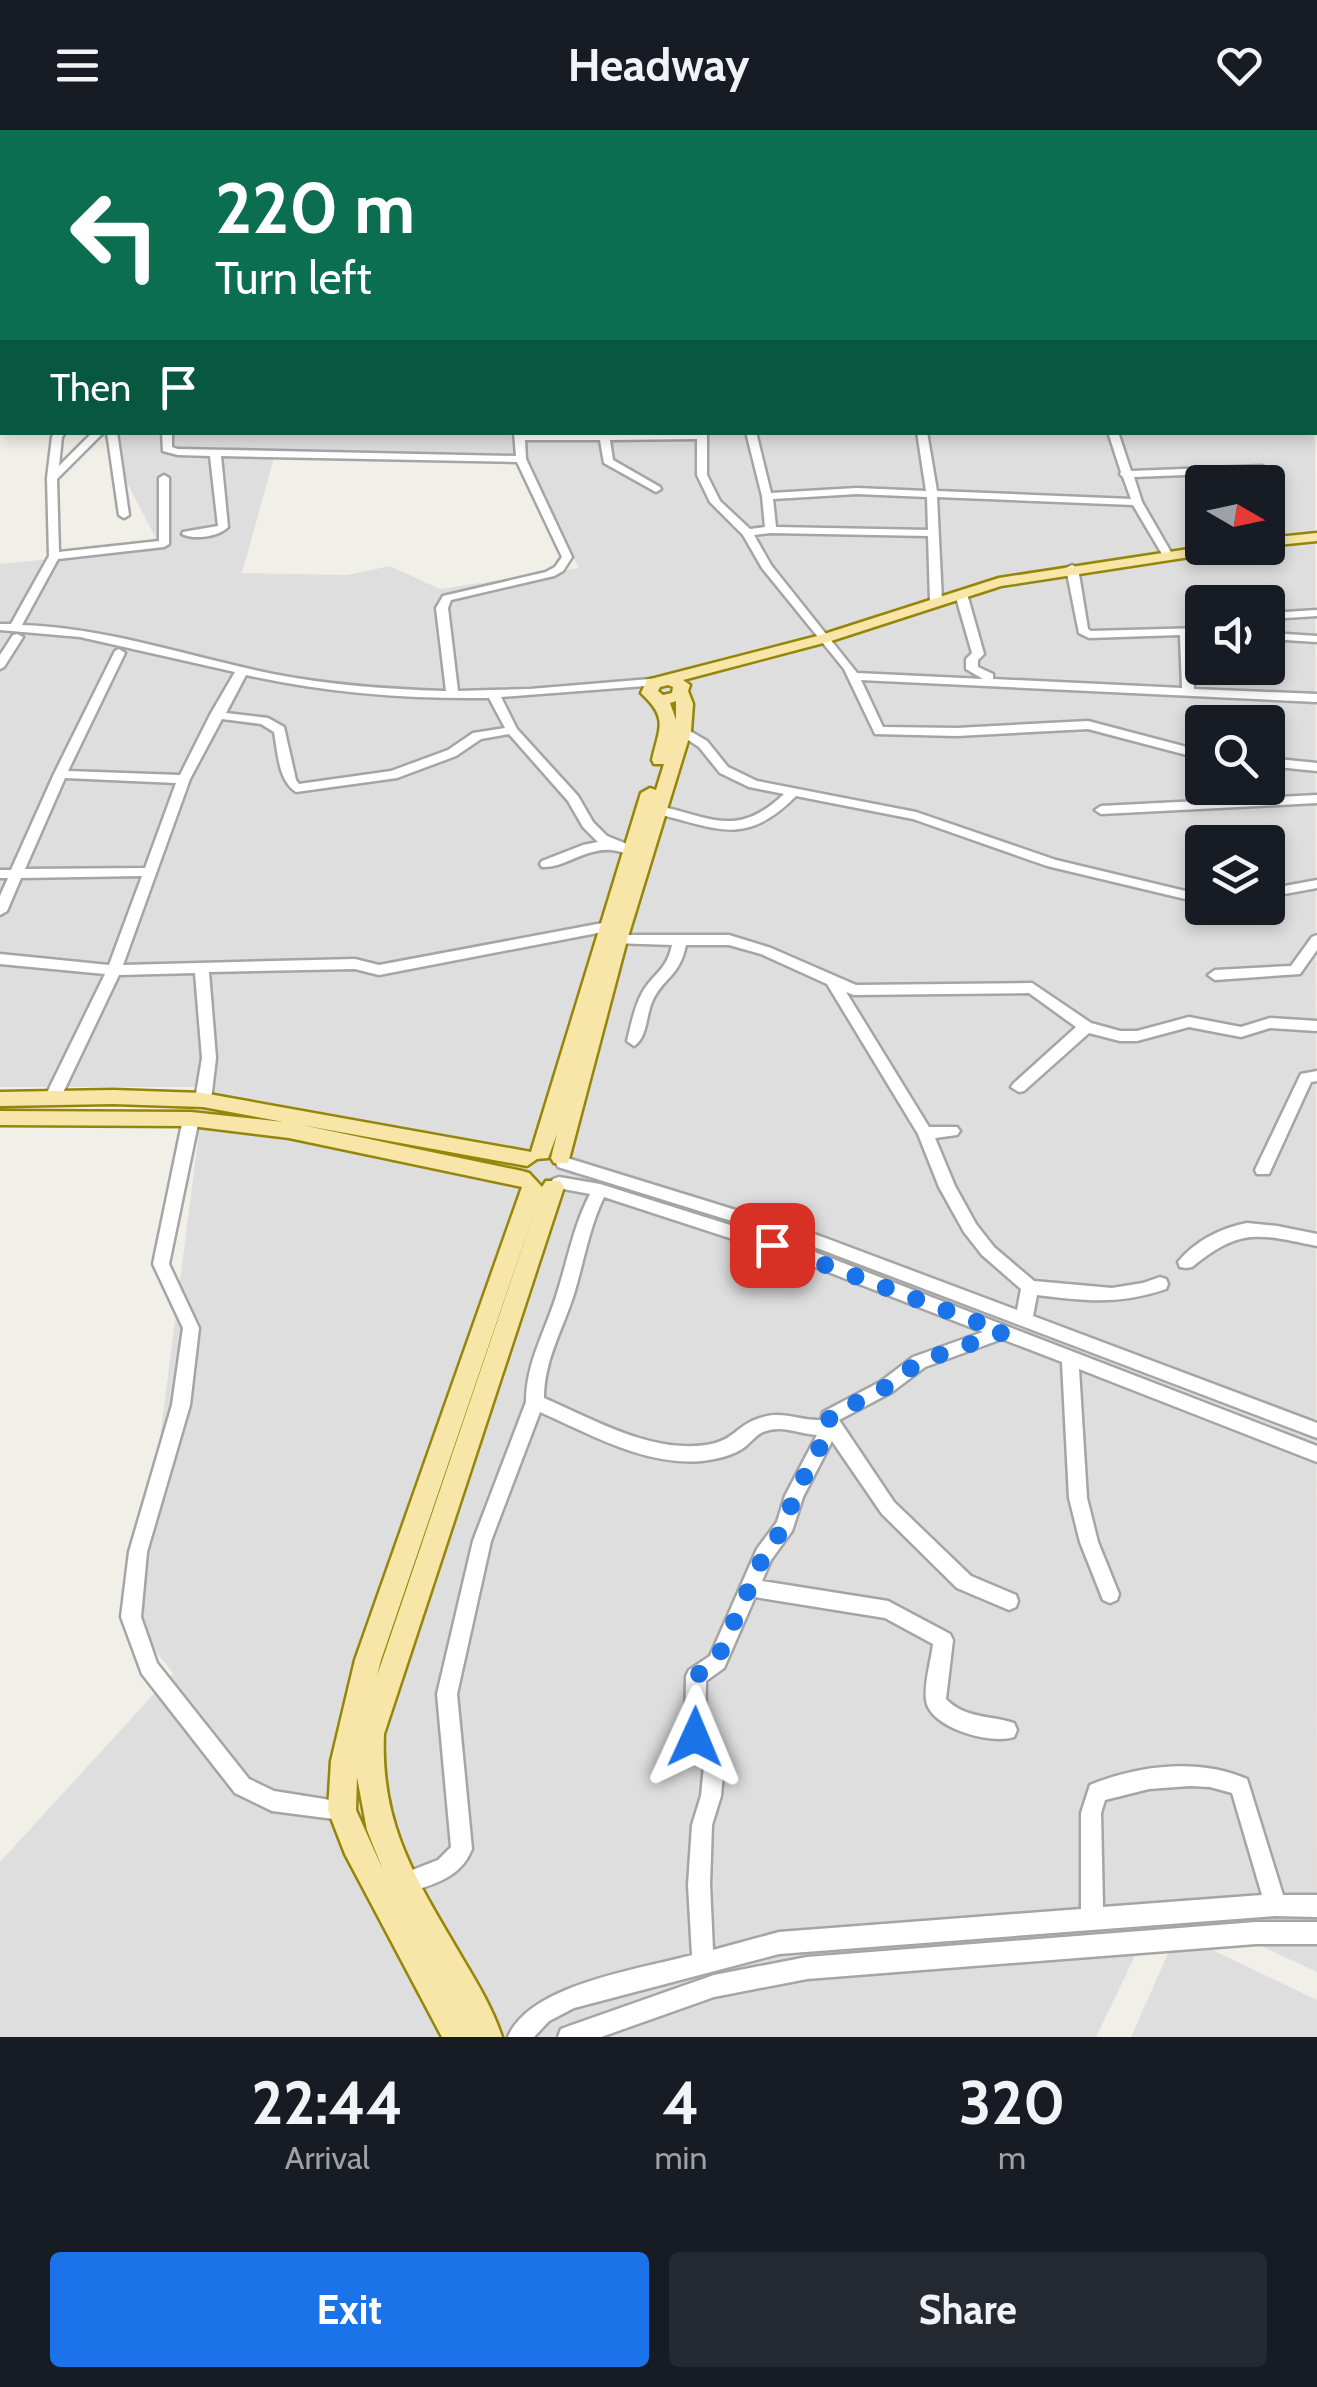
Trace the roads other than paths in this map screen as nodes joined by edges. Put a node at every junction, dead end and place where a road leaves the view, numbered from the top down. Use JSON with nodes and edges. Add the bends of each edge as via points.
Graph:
{"nodes":[{"id":1,"x":59,"y":435,"type":"edge"},
{"id":2,"x":96,"y":435,"type":"edge"},
{"id":3,"x":112,"y":435,"type":"edge"},
{"id":4,"x":167,"y":435,"type":"edge"},
{"id":5,"x":520,"y":435,"type":"edge"},
{"id":6,"x":604,"y":435,"type":"joint"},
{"id":7,"x":702,"y":435,"type":"edge"},
{"id":8,"x":752,"y":435,"type":"edge"},
{"id":9,"x":922,"y":435,"type":"edge"},
{"id":10,"x":1114,"y":435,"type":"edge"},
{"id":11,"x":215,"y":452,"type":"junction"},
{"id":12,"x":520,"y":459,"type":"junction"},
{"id":13,"x":1185,"y":472,"type":"edge"},
{"id":14,"x":1126,"y":474,"type":"junction"},
{"id":15,"x":52,"y":478,"type":"junction"},
{"id":16,"x":164,"y":478,"type":"dead end"},
{"id":17,"x":656,"y":490,"type":"dead end"},
{"id":18,"x":932,"y":494,"type":"junction"},
{"id":19,"x":768,"y":496,"type":"junction"},
{"id":20,"x":1138,"y":502,"type":"junction"},
{"id":21,"x":124,"y":515,"type":"dead end"},
{"id":22,"x":771,"y":530,"type":"junction"},
{"id":23,"x":747,"y":533,"type":"junction"},
{"id":24,"x":930,"y":533,"type":"junction"},
{"id":25,"x":187,"y":534,"type":"dead end"},
{"id":26,"x":1317,"y":537,"type":"edge"},
{"id":27,"x":1285,"y":540,"type":"edge"},
{"id":28,"x":1185,"y":552,"type":"edge"},
{"id":29,"x":1167,"y":554,"type":"junction"},
{"id":30,"x":54,"y":556,"type":"junction"},
{"id":31,"x":1072,"y":568,"type":"junction"},
{"id":32,"x":961,"y":594,"type":"junction"},
{"id":33,"x":936,"y":601,"type":"junction"},
{"id":34,"x":1317,"y":612,"type":"edge"},
{"id":35,"x":1285,"y":615,"type":"edge"},
{"id":36,"x":0,"y":627,"type":"edge"},
{"id":37,"x":1185,"y":630,"type":"edge"},
{"id":38,"x":16,"y":632,"type":"junction"},
{"id":39,"x":0,"y":636,"type":"edge"},
{"id":40,"x":1285,"y":637,"type":"edge"},
{"id":41,"x":826,"y":638,"type":"junction"},
{"id":42,"x":1317,"y":639,"type":"edge"},
{"id":43,"x":120,"y":653,"type":"junction"},
{"id":44,"x":0,"y":665,"type":"edge"},
{"id":45,"x":240,"y":674,"type":"junction"},
{"id":46,"x":853,"y":676,"type":"junction"},
{"id":47,"x":1034,"y":684,"type":"junction"},
{"id":48,"x":1188,"y":685,"type":"edge"},
{"id":49,"x":666,"y":689,"type":"junction"},
{"id":50,"x":452,"y":692,"type":"junction"},
{"id":51,"x":1188,"y":692,"type":"junction"},
{"id":52,"x":496,"y":697,"type":"junction"},
{"id":53,"x":1317,"y":698,"type":"edge"},
{"id":54,"x":216,"y":715,"type":"junction"},
{"id":55,"x":512,"y":730,"type":"junction"},
{"id":56,"x":682,"y":731,"type":"junction"},
{"id":57,"x":1185,"y":751,"type":"edge"},
{"id":58,"x":1285,"y":764,"type":"edge"},
{"id":59,"x":1317,"y":767,"type":"edge"},
{"id":60,"x":60,"y":774,"type":"junction"},
{"id":61,"x":184,"y":779,"type":"junction"},
{"id":62,"x":792,"y":794,"type":"junction"},
{"id":63,"x":1317,"y":798,"type":"edge"},
{"id":64,"x":660,"y":810,"type":"junction"},
{"id":65,"x":1102,"y":810,"type":"dead end"},
{"id":66,"x":612,"y":844,"type":"junction"},
{"id":67,"x":632,"y":851,"type":"junction"},
{"id":68,"x":547,"y":864,"type":"dead end"},
{"id":69,"x":149,"y":872,"type":"junction"},
{"id":70,"x":7,"y":874,"type":"edge"},
{"id":71,"x":1317,"y":884,"type":"edge"},
{"id":72,"x":1285,"y":890,"type":"edge"},
{"id":73,"x":1185,"y":895,"type":"edge"},
{"id":74,"x":0,"y":911,"type":"edge"},
{"id":75,"x":613,"y":934,"type":"junction"},
{"id":76,"x":1317,"y":940,"type":"edge"},
{"id":77,"x":678,"y":943,"type":"junction"},
{"id":78,"x":0,"y":959,"type":"edge"},
{"id":79,"x":202,"y":969,"type":"junction"},
{"id":80,"x":114,"y":970,"type":"junction"},
{"id":81,"x":1216,"y":975,"type":"dead end"},
{"id":82,"x":833,"y":983,"type":"junction"},
{"id":83,"x":1317,"y":1026,"type":"edge"},
{"id":84,"x":1086,"y":1027,"type":"junction"},
{"id":85,"x":634,"y":1040,"type":"dead end"},
{"id":86,"x":1317,"y":1076,"type":"edge"},
{"id":87,"x":1019,"y":1088,"type":"dead end"},
{"id":88,"x":0,"y":1099,"type":"edge"},
{"id":89,"x":52,"y":1099,"type":"junction"},
{"id":90,"x":203,"y":1100,"type":"junction"},
{"id":91,"x":0,"y":1118,"type":"edge"},
{"id":92,"x":191,"y":1119,"type":"junction"},
{"id":93,"x":952,"y":1131,"type":"dead end"},
{"id":94,"x":925,"y":1133,"type":"junction"},
{"id":95,"x":1263,"y":1170,"type":"dead end"},
{"id":96,"x":545,"y":1171,"type":"junction"},
{"id":97,"x":600,"y":1190,"type":"junction"},
{"id":98,"x":1317,"y":1240,"type":"edge"},
{"id":99,"x":1186,"y":1262,"type":"dead end"},
{"id":100,"x":1160,"y":1284,"type":"dead end"},
{"id":101,"x":1030,"y":1287,"type":"junction"},
{"id":102,"x":1024,"y":1317,"type":"junction"},
{"id":103,"x":1004,"y":1332,"type":"junction"},
{"id":104,"x":1070,"y":1357,"type":"junction"},
{"id":105,"x":535,"y":1402,"type":"junction"},
{"id":106,"x":831,"y":1426,"type":"junction"},
{"id":107,"x":1317,"y":1431,"type":"edge"},
{"id":108,"x":1317,"y":1454,"type":"edge"},
{"id":109,"x":752,"y":1588,"type":"junction"},
{"id":110,"x":1110,"y":1594,"type":"dead end"},
{"id":111,"x":1009,"y":1601,"type":"dead end"},
{"id":112,"x":1007,"y":1730,"type":"dead end"},
{"id":113,"x":342,"y":1810,"type":"junction"},
{"id":114,"x":404,"y":1883,"type":"junction"},
{"id":115,"x":1275,"y":1905,"type":"junction"},
{"id":116,"x":1317,"y":1906,"type":"edge"},
{"id":117,"x":1092,"y":1918,"type":"junction"},
{"id":118,"x":1317,"y":1934,"type":"edge"},
{"id":119,"x":703,"y":1961,"type":"junction"},
{"id":120,"x":458,"y":2037,"type":"edge"},
{"id":121,"x":487,"y":2037,"type":"edge"},
{"id":122,"x":519,"y":2037,"type":"edge"},
{"id":123,"x":569,"y":2037,"type":"edge"}],
"edges":[{"from":1,"to":15,"type":"street"},
{"from":2,"to":15,"type":"street"},
{"from":3,"to":21,"type":"street"},
{"from":4,"to":11,"type":"street","via":[[170,451]]},
{"from":5,"to":6,"type":"street"},
{"from":5,"to":12,"type":"street"},
{"from":6,"to":17,"type":"street","via":[[608,461]]},
{"from":7,"to":23,"type":"street","via":[[702,475],[715,502]]},
{"from":8,"to":19,"type":"street"},
{"from":9,"to":18,"type":"street"},
{"from":10,"to":14,"type":"street"},
{"from":11,"to":12,"type":"street"},
{"from":11,"to":25,"type":"street","via":[[223,527]]},
{"from":12,"to":50,"type":"street","via":[[566,558],[550,574],[447,598],[442,608]]},
{"from":13,"to":14,"type":"street"},
{"from":14,"to":20,"type":"street"},
{"from":15,"to":30,"type":"street"},
{"from":16,"to":30,"type":"street","via":[[162,546]]},
{"from":18,"to":19,"type":"street"},
{"from":18,"to":20,"type":"street"},
{"from":18,"to":24,"type":"street"},
{"from":19,"to":22,"type":"street"},
{"from":20,"to":29,"type":"street"},
{"from":22,"to":23,"type":"street"},
{"from":22,"to":24,"type":"street"},
{"from":23,"to":41,"type":"street"},
{"from":24,"to":33,"type":"street"},
{"from":26,"to":27,"type":"main road"},
{"from":28,"to":29,"type":"main road"},
{"from":29,"to":31,"type":"main road"},
{"from":30,"to":38,"type":"street"},
{"from":31,"to":32,"type":"main road"},
{"from":31,"to":37,"type":"street","via":[[1088,634]]},
{"from":32,"to":33,"type":"main road"},
{"from":32,"to":47,"type":"street","via":[[978,654],[972,670]]},
{"from":33,"to":41,"type":"main road"},
{"from":34,"to":35,"type":"street"},
{"from":36,"to":38,"type":"street"},
{"from":38,"to":39,"type":"street"},
{"from":38,"to":43,"type":"street"},
{"from":38,"to":44,"type":"street"},
{"from":38,"to":50,"type":"street","via":[[88,636],[316,684]]},
{"from":40,"to":42,"type":"street"},
{"from":41,"to":46,"type":"street"},
{"from":41,"to":49,"type":"main road","via":[[704,668]]},
{"from":43,"to":45,"type":"street"},
{"from":43,"to":60,"type":"street"},
{"from":45,"to":52,"type":"street","via":[[309,690],[396,698]]},
{"from":45,"to":54,"type":"street"},
{"from":46,"to":47,"type":"street"},
{"from":46,"to":57,"type":"street","via":[[879,731],[1088,725]]},
{"from":47,"to":51,"type":"street"},
{"from":48,"to":51,"type":"street"},
{"from":49,"to":50,"type":"street"},
{"from":49,"to":52,"type":"street"},
{"from":49,"to":56,"type":"main road","via":[[685,704]]},
{"from":49,"to":67,"type":"main road","via":[[665,744]]},
{"from":51,"to":53,"type":"street"},
{"from":52,"to":55,"type":"street"},
{"from":54,"to":55,"type":"street","via":[[264,721],[280,730],[296,788],[394,775],[477,736]]},
{"from":54,"to":61,"type":"street"},
{"from":55,"to":66,"type":"street"},
{"from":56,"to":62,"type":"street","via":[[724,770]]},
{"from":56,"to":64,"type":"main road"},
{"from":58,"to":59,"type":"street"},
{"from":60,"to":61,"type":"street"},
{"from":60,"to":70,"type":"street"},
{"from":61,"to":69,"type":"street"},
{"from":62,"to":64,"type":"street","via":[[776,812],[737,829]]},
{"from":62,"to":73,"type":"street","via":[[916,816],[1052,863]]},
{"from":63,"to":65,"type":"street"},
{"from":64,"to":75,"type":"main road"},
{"from":66,"to":67,"type":"street"},
{"from":66,"to":68,"type":"street"},
{"from":67,"to":75,"type":"main road"},
{"from":69,"to":70,"type":"street"},
{"from":69,"to":80,"type":"street"},
{"from":70,"to":74,"type":"street"},
{"from":71,"to":72,"type":"street"},
{"from":75,"to":77,"type":"street"},
{"from":75,"to":79,"type":"street","via":[[379,970],[355,964]]},
{"from":75,"to":96,"type":"main road"},
{"from":76,"to":81,"type":"street","via":[[1294,971]]},
{"from":77,"to":82,"type":"street","via":[[729,940]]},
{"from":77,"to":85,"type":"street","via":[[673,970],[654,986]]},
{"from":78,"to":80,"type":"street"},
{"from":79,"to":80,"type":"street"},
{"from":79,"to":90,"type":"street","via":[[209,1058]]},
{"from":80,"to":89,"type":"street"},
{"from":82,"to":84,"type":"street","via":[[854,990],[1032,988]]},
{"from":82,"to":94,"type":"street"},
{"from":83,"to":84,"type":"street","via":[[1270,1023],[1241,1032],[1189,1022],[1137,1036]]},
{"from":84,"to":87,"type":"street"},
{"from":86,"to":95,"type":"street","via":[[1306,1078]]},
{"from":88,"to":89,"type":"main road"},
{"from":89,"to":90,"type":"main road"},
{"from":90,"to":96,"type":"main road"},
{"from":91,"to":92,"type":"main road"},
{"from":92,"to":96,"type":"main road"},
{"from":92,"to":113,"type":"street","via":[[161,1264],[191,1328],[181,1405],[138,1552],[132,1616],[150,1668],[242,1786],[272,1801]]},
{"from":93,"to":94,"type":"street"},
{"from":94,"to":101,"type":"street","via":[[970,1228]]},
{"from":96,"to":97,"type":"street"},
{"from":96,"to":102,"type":"street","via":[[814,1240]]},
{"from":96,"to":113,"type":"main road","via":[[368,1660],[344,1761]]},
{"from":96,"to":114,"type":"main road","via":[[371,1734],[372,1812]]},
{"from":97,"to":103,"type":"street","via":[[806,1256]]},
{"from":97,"to":105,"type":"street","via":[[574,1246],[572,1274],[533,1382]]},
{"from":98,"to":99,"type":"street","via":[[1232,1229]]},
{"from":100,"to":101,"type":"street","via":[[1112,1297]]},
{"from":101,"to":102,"type":"street"},
{"from":102,"to":107,"type":"street"},
{"from":103,"to":104,"type":"street"},
{"from":103,"to":106,"type":"street","via":[[919,1362],[829,1417]]},
{"from":104,"to":108,"type":"street"},
{"from":104,"to":110,"type":"street","via":[[1078,1498]]},
{"from":105,"to":106,"type":"street","via":[[628,1441],[700,1454],[732,1447],[751,1426],[776,1421],[811,1432]]},
{"from":105,"to":114,"type":"street","via":[[482,1541],[446,1694],[462,1849],[448,1868]]},
{"from":106,"to":109,"type":"street"},
{"from":106,"to":111,"type":"street","via":[[888,1508],[964,1582]]},
{"from":109,"to":112,"type":"street","via":[[888,1610],[943,1640],[940,1709],[968,1724]]},
{"from":109,"to":119,"type":"street","via":[[716,1662],[696,1676],[695,1737],[714,1763],[702,1825]]},
{"from":113,"to":120,"type":"main road"},
{"from":114,"to":121,"type":"main road"},
{"from":115,"to":116,"type":"street"},
{"from":115,"to":117,"type":"street"},
{"from":115,"to":117,"type":"street","via":[[1240,1786],[1226,1776],[1198,1775],[1097,1792],[1091,1813]]},
{"from":117,"to":119,"type":"street","via":[[778,1943]]},
{"from":118,"to":123,"type":"street","via":[[1256,1932],[807,1968],[714,1986]]},
{"from":119,"to":122,"type":"street","via":[[570,1998]]}]}
